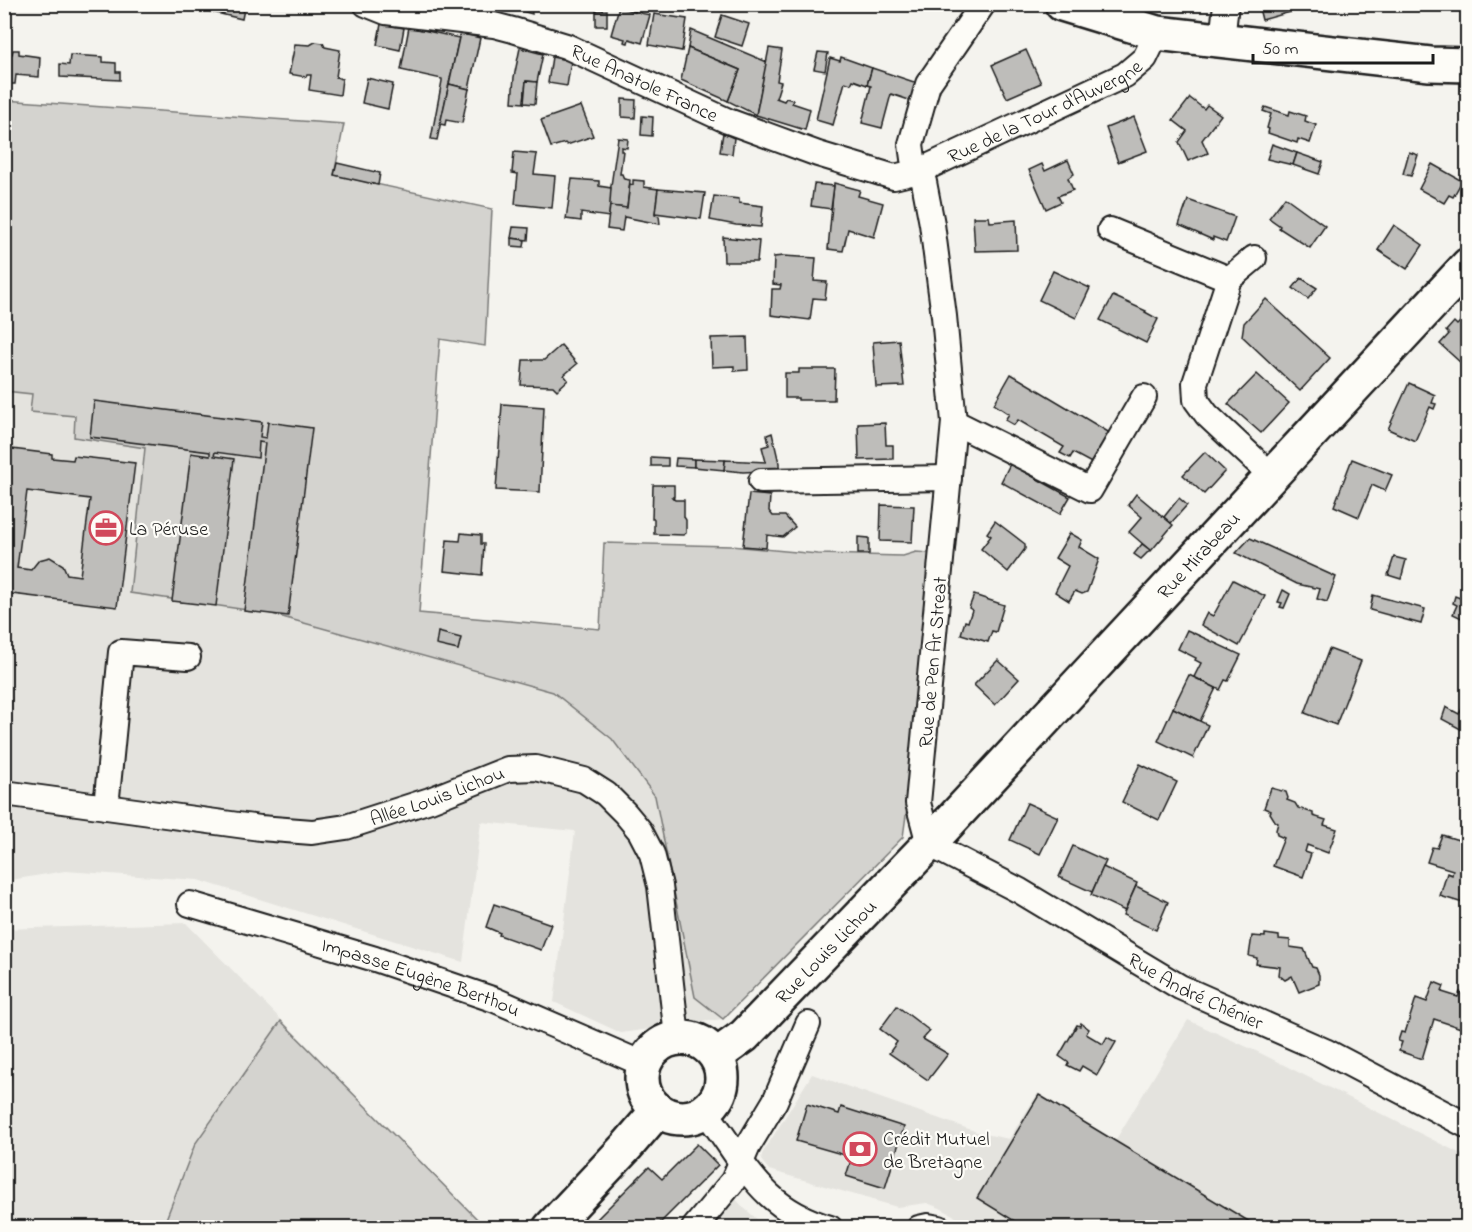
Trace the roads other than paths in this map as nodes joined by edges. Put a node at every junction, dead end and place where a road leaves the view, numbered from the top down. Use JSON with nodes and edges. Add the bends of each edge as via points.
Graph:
{"nodes":[{"id":1,"x":366,"y":4,"type":"edge"},
{"id":2,"x":983,"y":4,"type":"edge"},
{"id":3,"x":1062,"y":4,"type":"edge"},
{"id":4,"x":1226,"y":4,"type":"edge"},
{"id":5,"x":1157,"y":33,"type":"junction"},
{"id":6,"x":1222,"y":41,"type":"junction"},
{"id":7,"x":1430,"y":64,"type":"junction"},
{"id":8,"x":1467,"y":65,"type":"edge"},
{"id":9,"x":1467,"y":80,"type":"edge"},
{"id":10,"x":919,"y":171,"type":"junction"},
{"id":11,"x":1110,"y":230,"type":"dead end"},
{"id":12,"x":1254,"y":258,"type":"dead end"},
{"id":13,"x":1467,"y":265,"type":"edge"},
{"id":14,"x":1229,"y":279,"type":"junction"},
{"id":15,"x":1144,"y":397,"type":"dead end"},
{"id":16,"x":954,"y":422,"type":"junction"},
{"id":17,"x":1271,"y":475,"type":"junction"},
{"id":18,"x":949,"y":478,"type":"junction"},
{"id":19,"x":761,"y":481,"type":"dead end"},
{"id":20,"x":188,"y":657,"type":"dead end"},
{"id":21,"x":4,"y":793,"type":"edge"},
{"id":22,"x":106,"y":807,"type":"junction"},
{"id":23,"x":929,"y":844,"type":"junction"},
{"id":24,"x":190,"y":904,"type":"dead end"},
{"id":25,"x":808,"y":1024,"type":"dead end"},
{"id":26,"x":677,"y":1037,"type":"junction"},
{"id":27,"x":716,"y":1056,"type":"junction"},
{"id":28,"x":643,"y":1064,"type":"junction"},
{"id":29,"x":658,"y":1110,"type":"junction"},
{"id":30,"x":705,"y":1110,"type":"junction"},
{"id":31,"x":1467,"y":1126,"type":"edge"},
{"id":32,"x":741,"y":1162,"type":"junction"},
{"id":33,"x":550,"y":1227,"type":"edge"},
{"id":34,"x":694,"y":1227,"type":"edge"},
{"id":35,"x":830,"y":1227,"type":"edge"},
{"id":36,"x":919,"y":1227,"type":"edge"},
{"id":37,"x":939,"y":1227,"type":"edge"}],
"edges":[{"from":1,"to":10,"type":"street","name":"Rue Anatole France","via":[[386,12],[494,25],[534,36],[576,51],[728,121],[818,154],[894,177]]},
{"from":2,"to":10,"type":"street","name":"Rue de Pen Ar Streat","via":[[928,84],[911,144]]},
{"from":3,"to":5,"type":"main road"},
{"from":4,"to":6,"type":"street"},
{"from":5,"to":6,"type":"main road"},
{"from":5,"to":10,"type":"street","name":"Rue de la Tour d'Auvergne","via":[[1145,58],[1125,75]]},
{"from":6,"to":7,"type":"main road"},
{"from":7,"to":8,"type":"main road"},
{"from":7,"to":9,"type":"main road"},
{"from":10,"to":16,"type":"street","name":"Rue de Pen Ar Streat","via":[[932,224]]},
{"from":11,"to":14,"type":"street"},
{"from":12,"to":14,"type":"street"},
{"from":13,"to":17,"type":"main road","name":"Rue Mirabeau"},
{"from":14,"to":17,"type":"street","via":[[1195,382],[1196,400]]},
{"from":15,"to":16,"type":"street","via":[[1090,490]]},
{"from":16,"to":18,"type":"street","name":"Rue de Pen Ar Streat"},
{"from":17,"to":23,"type":"main road","name":"Rue Mirabeau"},
{"from":18,"to":19,"type":"street"},
{"from":18,"to":23,"type":"street","name":"Rue de Pen Ar Streat","via":[[918,803]]},
{"from":20,"to":22,"type":"street","via":[[121,652]]},
{"from":21,"to":22,"type":"street","name":"Allée Louis Lichou"},
{"from":22,"to":26,"type":"street","name":"Allée Louis Lichou","via":[[312,832],[346,827],[420,804],[508,769],[536,768],[584,780],[625,813],[652,854],[660,886]]},
{"from":23,"to":27,"type":"main road","name":"Rue Louis Lichou","via":[[744,1036]]},
{"from":23,"to":31,"type":"street","name":"Rue André Chénier","via":[[1020,891],[1180,987],[1325,1051]]},
{"from":24,"to":28,"type":"street","name":"Impasse Eugène Berthou","via":[[375,959],[495,1000]]},
{"from":25,"to":32,"type":"street","via":[[775,1101]]},
{"from":26,"to":27,"type":"main road","via":[[692,1038]]},
{"from":26,"to":28,"type":"main road","via":[[656,1046]]},
{"from":27,"to":30,"type":"main road","via":[[721,1067],[720,1091]]},
{"from":28,"to":29,"type":"main road","via":[[641,1080],[645,1095]]},
{"from":29,"to":30,"type":"main road","via":[[685,1118]]},
{"from":29,"to":33,"type":"main road"},
{"from":30,"to":32,"type":"street"},
{"from":32,"to":34,"type":"street","via":[[733,1181]]},
{"from":32,"to":35,"type":"street","via":[[759,1186],[783,1207]]},
{"from":36,"to":37,"type":"street"}]}
